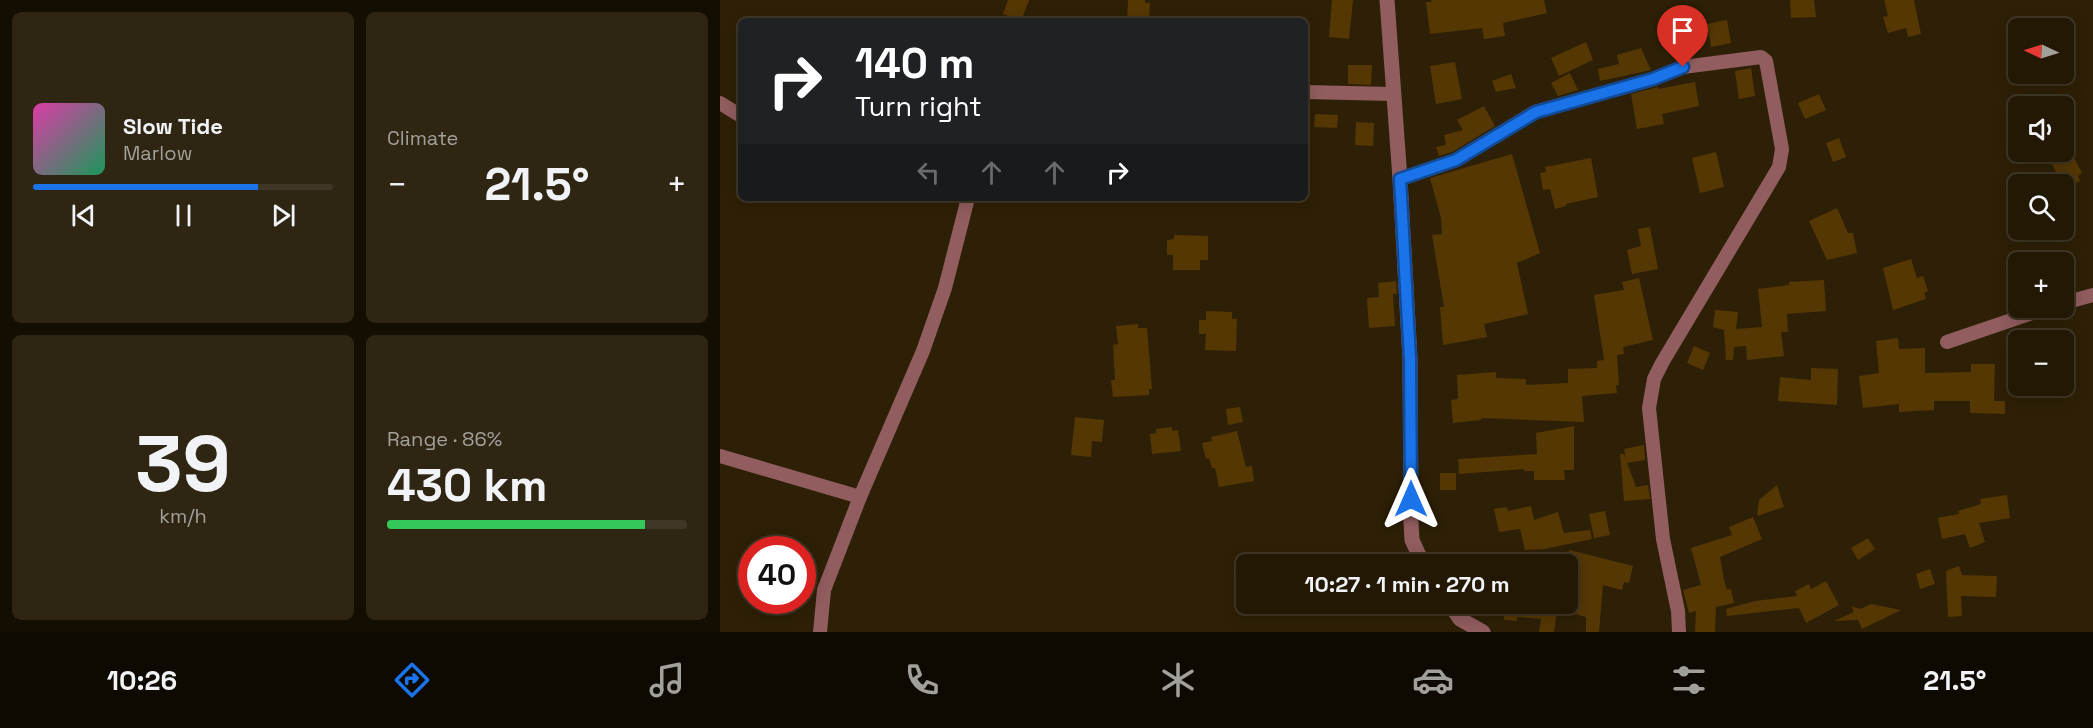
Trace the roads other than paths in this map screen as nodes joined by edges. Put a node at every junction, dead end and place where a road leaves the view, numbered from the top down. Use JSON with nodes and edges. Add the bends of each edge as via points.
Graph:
{"nodes":[{"id":1,"x":1387,"y":0,"type":"edge"},
{"id":2,"x":1308,"y":93,"type":"edge"},
{"id":3,"x":1393,"y":94,"type":"junction"},
{"id":4,"x":720,"y":104,"type":"edge"},
{"id":5,"x":738,"y":114,"type":"edge"},
{"id":6,"x":1400,"y":179,"type":"junction"},
{"id":7,"x":967,"y":201,"type":"edge"},
{"id":8,"x":2093,"y":295,"type":"edge"},
{"id":9,"x":2074,"y":300,"type":"edge"},
{"id":10,"x":2018,"y":318,"type":"edge"},
{"id":11,"x":1947,"y":342,"type":"dead end"},
{"id":12,"x":720,"y":456,"type":"edge"},
{"id":13,"x":860,"y":497,"type":"junction"},
{"id":14,"x":1418,"y":554,"type":"edge"},
{"id":15,"x":1457,"y":614,"type":"edge"},
{"id":16,"x":820,"y":632,"type":"edge"},
{"id":17,"x":1483,"y":632,"type":"edge"},
{"id":18,"x":1679,"y":632,"type":"edge"}],
"edges":[{"from":1,"to":3,"type":"street"},
{"from":2,"to":3,"type":"street"},
{"from":3,"to":6,"type":"street"},
{"from":4,"to":5,"type":"street"},
{"from":6,"to":14,"type":"street","via":[[1410,359],[1411,522],[1412,540]]},
{"from":6,"to":18,"type":"street","via":[[1456,160],[1536,112],[1683,67],[1761,57],[1766,61],[1782,149],[1779,167],[1662,363],[1654,379],[1649,408],[1663,539]]},
{"from":7,"to":13,"type":"street","via":[[945,288],[923,351]]},
{"from":8,"to":9,"type":"street"},
{"from":10,"to":11,"type":"street"},
{"from":12,"to":13,"type":"street"},
{"from":13,"to":16,"type":"street","via":[[824,590]]},
{"from":15,"to":17,"type":"street"}]}
